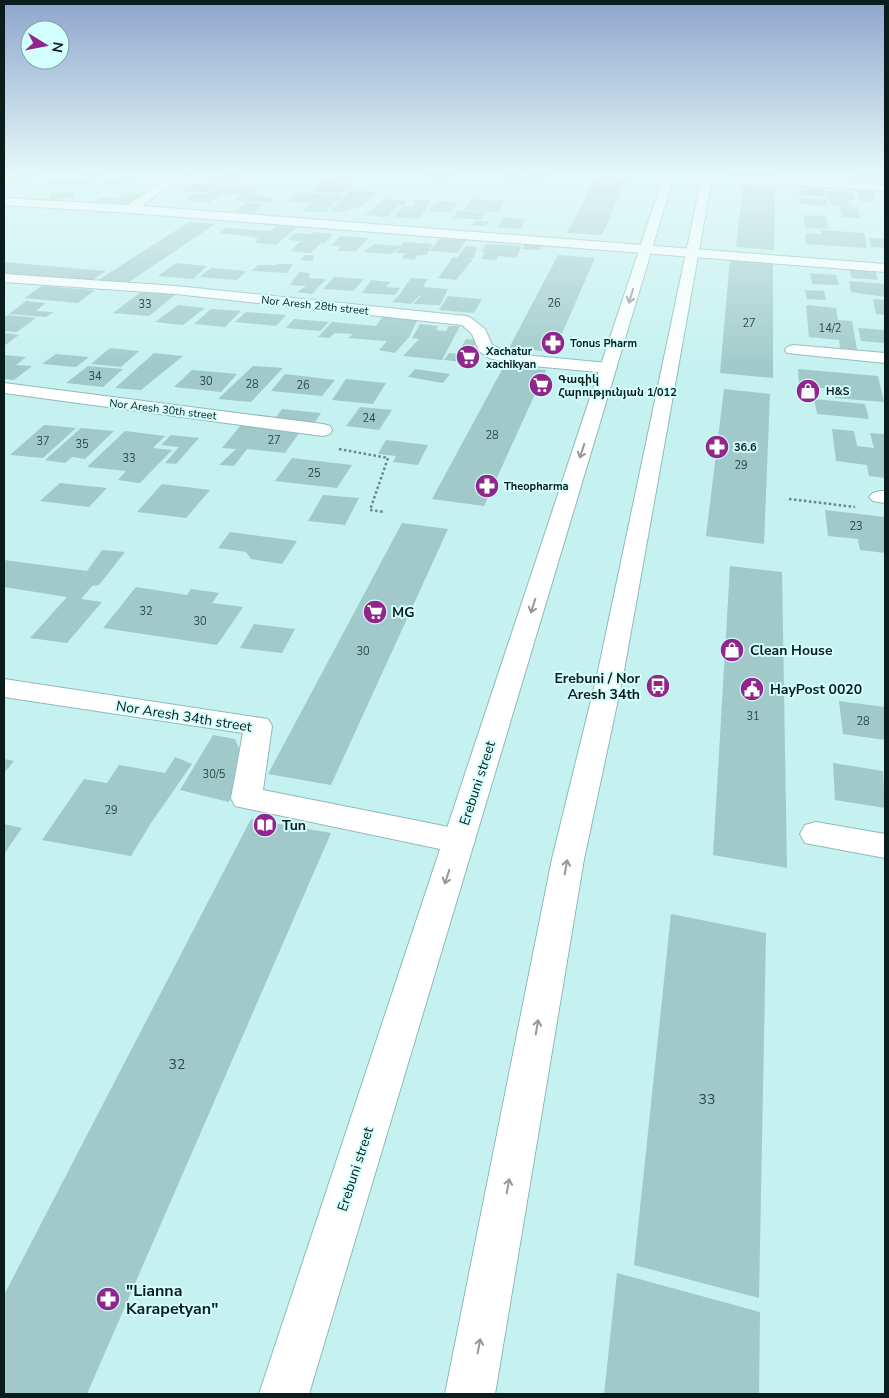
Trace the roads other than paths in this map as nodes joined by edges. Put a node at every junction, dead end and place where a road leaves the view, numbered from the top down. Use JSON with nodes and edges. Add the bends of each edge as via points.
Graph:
{"nodes":[{"id":1,"x":495,"y":237,"type":"edge"},
{"id":2,"x":650,"y":237,"type":"edge"},
{"id":3,"x":695,"y":237,"type":"edge"},
{"id":4,"x":646,"y":249,"type":"junction"},
{"id":5,"x":692,"y":253,"type":"junction"},
{"id":6,"x":885,"y":268,"type":"edge"},
{"id":7,"x":7,"y":281,"type":"edge"},
{"id":8,"x":793,"y":350,"type":"dead end"},
{"id":9,"x":885,"y":358,"type":"edge"},
{"id":10,"x":608,"y":368,"type":"junction"},
{"id":11,"x":4,"y":388,"type":"edge"},
{"id":12,"x":323,"y":430,"type":"road end"},
{"id":13,"x":4,"y":688,"type":"edge"},
{"id":14,"x":816,"y":834,"type":"dead end"},
{"id":15,"x":458,"y":841,"type":"junction"},
{"id":16,"x":885,"y":846,"type":"edge"},
{"id":17,"x":284,"y":1394,"type":"edge"},
{"id":18,"x":470,"y":1394,"type":"edge"}],
"edges":[{"from":1,"to":4,"type":"main road"},
{"from":2,"to":4,"type":"main road","name":"Erebuni street"},
{"from":3,"to":5,"type":"main road"},
{"from":4,"to":5,"type":"main road"},
{"from":4,"to":10,"type":"main road","name":"Erebuni street","one_way":true},
{"from":5,"to":6,"type":"main road"},
{"from":18,"to":5,"type":"main road","one_way":true,"via":[[568,859],[610,676]]},
{"from":7,"to":10,"type":"main road","name":"Nor Aresh 28th street","via":[[176,290],[466,321],[479,332],[485,348],[495,354],[512,359]]},
{"from":8,"to":9,"type":"main road"},
{"from":10,"to":15,"type":"main road","name":"Erebuni street","one_way":true},
{"from":11,"to":12,"type":"main road","name":"Nor Aresh 30th street"},
{"from":13,"to":15,"type":"main road","name":"Nor Aresh 34th street","via":[[258,726],[246,798]]},
{"from":14,"to":16,"type":"main road"},
{"from":15,"to":17,"type":"main road","name":"Erebuni street","one_way":true}]}
